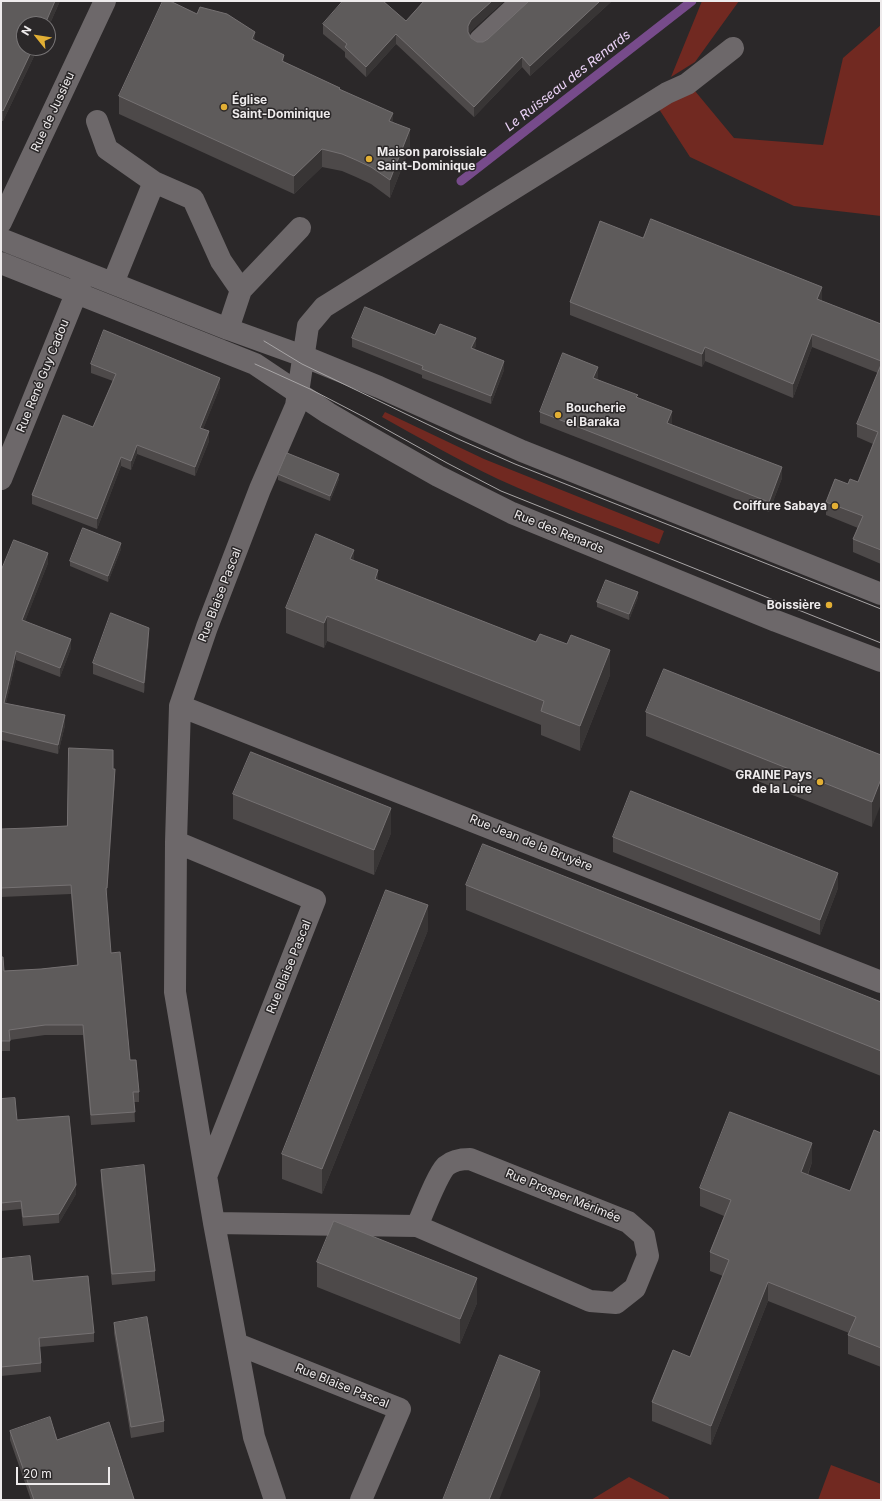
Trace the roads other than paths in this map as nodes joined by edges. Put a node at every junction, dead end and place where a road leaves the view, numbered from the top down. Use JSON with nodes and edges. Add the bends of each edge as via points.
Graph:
{"nodes":[{"id":1,"x":105,"y":1,"type":"edge"},
{"id":2,"x":522,"y":1,"type":"edge"},
{"id":3,"x":480,"y":40,"type":"edge"},
{"id":4,"x":733,"y":48,"type":"dead end"},
{"id":5,"x":97,"y":121,"type":"dead end"},
{"id":6,"x":154,"y":182,"type":"junction"},
{"id":7,"x":1,"y":222,"type":"edge"},
{"id":8,"x":300,"y":228,"type":"dead end"},
{"id":9,"x":1,"y":239,"type":"edge"},
{"id":10,"x":1,"y":263,"type":"edge"},
{"id":11,"x":84,"y":272,"type":"junction"},
{"id":12,"x":113,"y":283,"type":"junction"},
{"id":13,"x":241,"y":290,"type":"junction"},
{"id":14,"x":76,"y":292,"type":"junction"},
{"id":15,"x":228,"y":329,"type":"junction"},
{"id":16,"x":303,"y":356,"type":"junction"},
{"id":17,"x":298,"y":393,"type":"junction"},
{"id":18,"x":1,"y":479,"type":"edge"},
{"id":19,"x":881,"y":594,"type":"edge"},
{"id":20,"x":881,"y":661,"type":"edge"},
{"id":21,"x":180,"y":706,"type":"junction"},
{"id":22,"x":176,"y":842,"type":"junction"},
{"id":23,"x":881,"y":982,"type":"edge"},
{"id":24,"x":207,"y":1174,"type":"junction"},
{"id":25,"x":214,"y":1223,"type":"junction"},
{"id":26,"x":417,"y":1226,"type":"junction"},
{"id":27,"x":237,"y":1344,"type":"junction"},
{"id":28,"x":275,"y":1500,"type":"edge"},
{"id":29,"x":361,"y":1500,"type":"edge"}],
"edges":[{"from":1,"to":7,"type":"street","name":"Rue de Jussieu"},
{"from":2,"to":3,"type":"street"},
{"from":4,"to":16,"type":"street","name":"Rue Blaise Pascal","via":[[687,84],[667,93],[324,307],[308,326]]},
{"from":5,"to":6,"type":"street","via":[[107,149]]},
{"from":6,"to":12,"type":"street"},
{"from":6,"to":13,"type":"street","via":[[193,199],[221,261]]},
{"from":8,"to":13,"type":"street"},
{"from":9,"to":11,"type":"street"},
{"from":10,"to":14,"type":"street","name":"Rue des Renards"},
{"from":11,"to":12,"type":"street"},
{"from":11,"to":14,"type":"street","name":"Rue René Guy Cadou"},
{"from":12,"to":15,"type":"street"},
{"from":13,"to":15,"type":"street"},
{"from":14,"to":17,"type":"street","name":"Rue des Renards","via":[[255,364]]},
{"from":14,"to":18,"type":"street","name":"Rue René Guy Cadou"},
{"from":15,"to":16,"type":"street"},
{"from":16,"to":17,"type":"street","name":"Rue Blaise Pascal"},
{"from":16,"to":19,"type":"street","via":[[522,451]]},
{"from":17,"to":20,"type":"street","name":"Rue des Renards","via":[[438,476],[512,512],[776,621]]},
{"from":17,"to":21,"type":"street","name":"Rue Blaise Pascal","via":[[296,406],[260,489]]},
{"from":21,"to":22,"type":"street","name":"Rue Blaise Pascal"},
{"from":21,"to":23,"type":"street","name":"Rue Jean de la Bruyère"},
{"from":22,"to":24,"type":"street","name":"Rue Blaise Pascal","via":[[175,992]]},
{"from":22,"to":24,"type":"street","name":"Rue Blaise Pascal","via":[[315,900]]},
{"from":24,"to":25,"type":"street","name":"Rue Blaise Pascal"},
{"from":25,"to":26,"type":"street","name":"Rue Prosper Mérimée"},
{"from":25,"to":27,"type":"street","name":"Rue Blaise Pascal"},
{"from":26,"to":26,"type":"street","name":"Rue Prosper Mérimée","via":[[590,1302],[616,1303],[635,1288],[648,1256],[644,1236],[628,1222],[470,1159],[459,1160],[446,1166]]},
{"from":27,"to":28,"type":"street","name":"Rue Blaise Pascal","via":[[254,1437]]},
{"from":27,"to":29,"type":"street","name":"Rue Blaise Pascal","via":[[400,1408]]}]}
